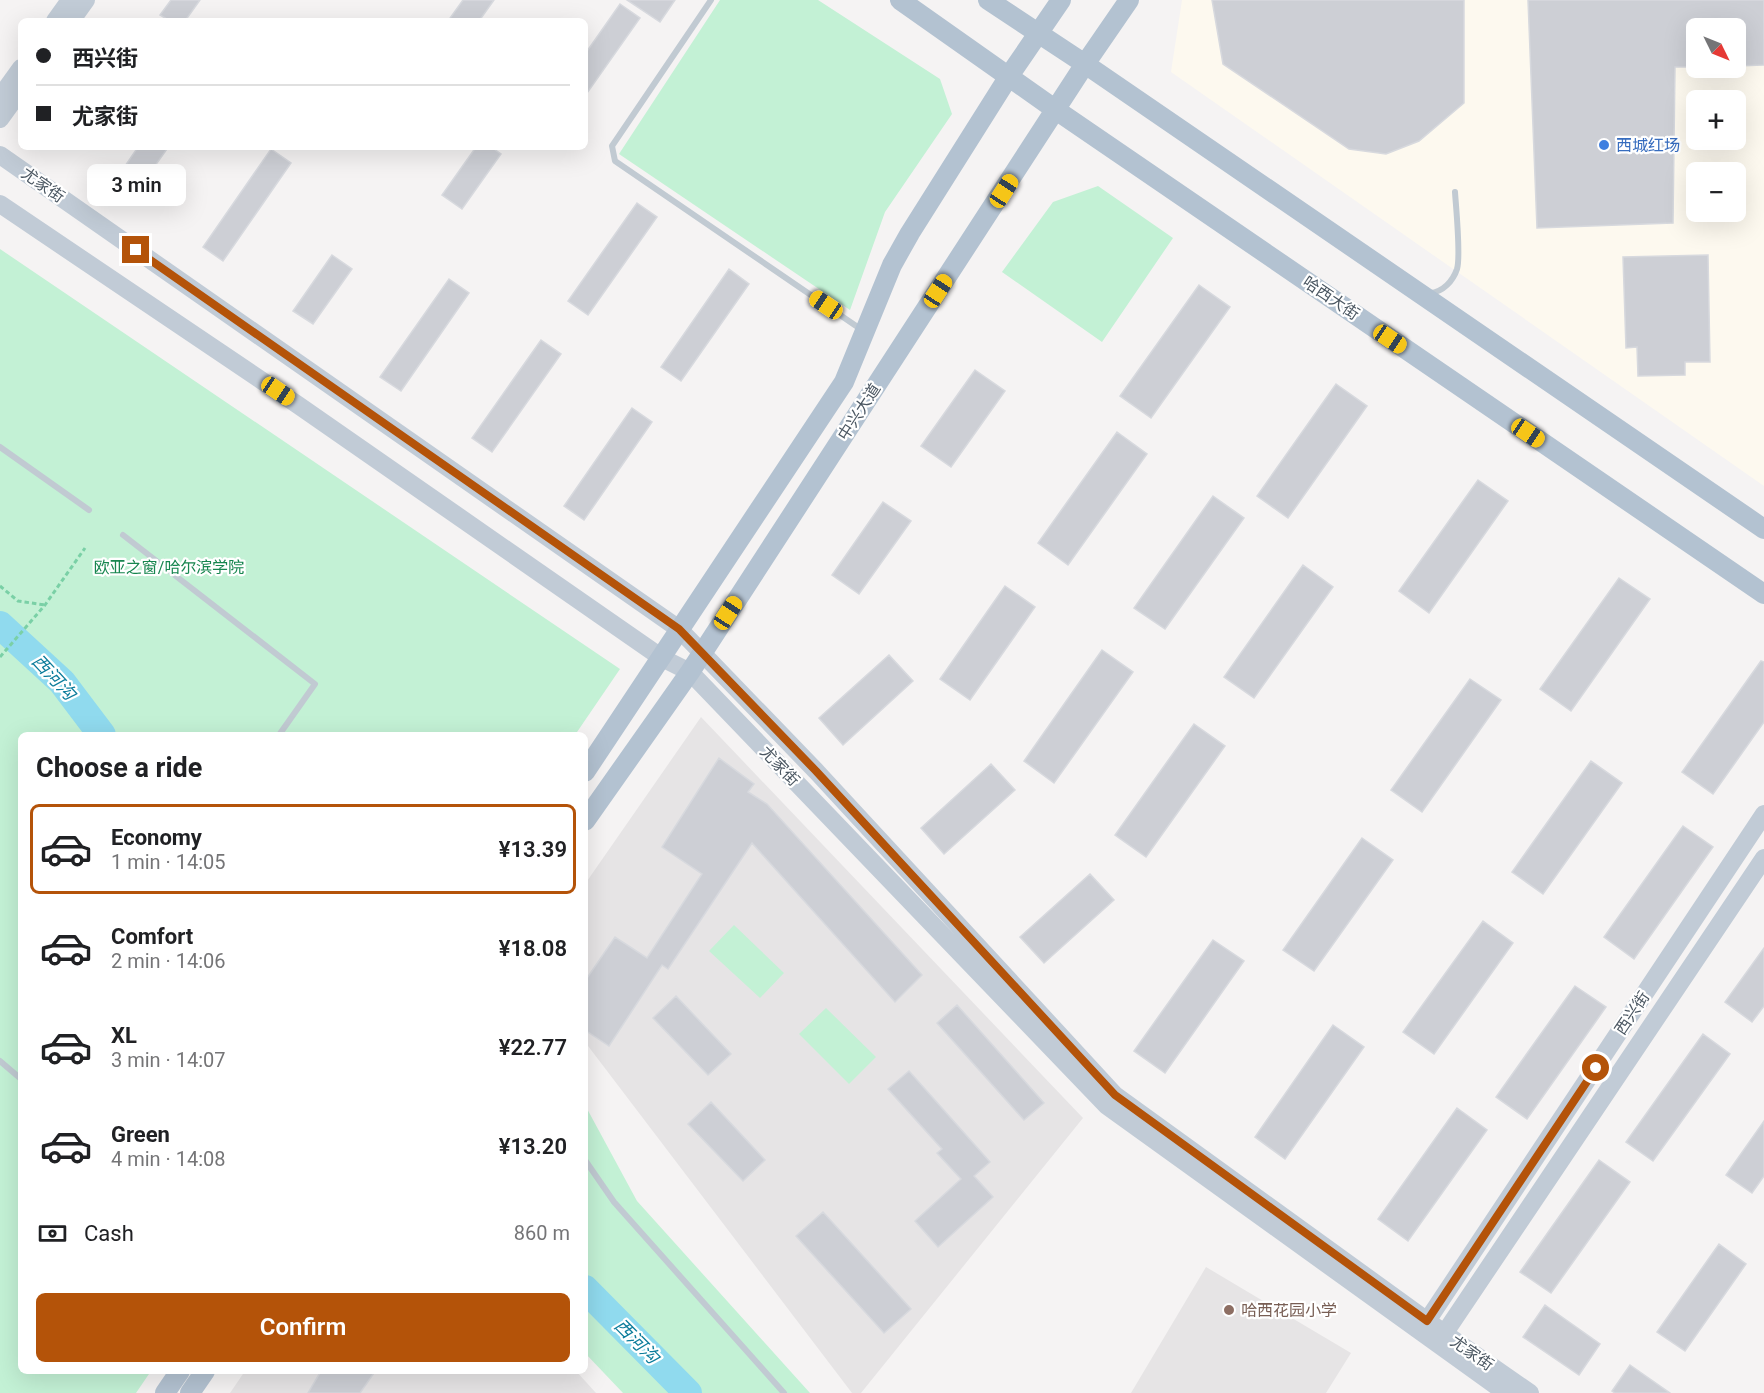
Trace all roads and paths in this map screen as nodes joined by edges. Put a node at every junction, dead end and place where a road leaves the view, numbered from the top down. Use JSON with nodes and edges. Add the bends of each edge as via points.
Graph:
{"nodes":[{"id":1,"x":70,"y":0,"type":"edge"},
{"id":2,"x":86,"y":0,"type":"edge"},
{"id":3,"x":711,"y":0,"type":"edge"},
{"id":4,"x":900,"y":0,"type":"edge"},
{"id":5,"x":988,"y":0,"type":"edge"},
{"id":6,"x":1061,"y":0,"type":"edge"},
{"id":7,"x":1129,"y":0,"type":"edge"},
{"id":8,"x":57,"y":18,"type":"edge"},
{"id":9,"x":73,"y":18,"type":"edge"},
{"id":10,"x":1039,"y":34,"type":"junction"},
{"id":11,"x":1085,"y":64,"type":"junction"},
{"id":12,"x":18,"y":72,"type":"edge"},
{"id":13,"x":1009,"y":76,"type":"junction"},
{"id":14,"x":18,"y":94,"type":"edge"},
{"id":15,"x":0,"y":97,"type":"edge"},
{"id":16,"x":1056,"y":110,"type":"junction"},
{"id":17,"x":0,"y":119,"type":"edge"},
{"id":18,"x":0,"y":155,"type":"edge"},
{"id":19,"x":1455,"y":192,"type":"dead end"},
{"id":20,"x":0,"y":204,"type":"edge"},
{"id":21,"x":1420,"y":293,"type":"junction"},
{"id":22,"x":865,"y":332,"type":"junction"},
{"id":23,"x":0,"y":447,"type":"edge"},
{"id":24,"x":89,"y":510,"type":"dead end"},
{"id":25,"x":1764,"y":529,"type":"edge"},
{"id":26,"x":123,"y":535,"type":"dead end"},
{"id":27,"x":85,"y":548,"type":"dead end"},
{"id":28,"x":0,"y":586,"type":"edge"},
{"id":29,"x":1764,"y":594,"type":"edge"},
{"id":30,"x":45,"y":605,"type":"junction"},
{"id":31,"x":679,"y":629,"type":"junction"},
{"id":32,"x":702,"y":653,"type":"junction"},
{"id":33,"x":0,"y":657,"type":"edge"},
{"id":34,"x":662,"y":658,"type":"junction"},
{"id":35,"x":690,"y":672,"type":"junction"},
{"id":36,"x":283,"y":732,"type":"edge"},
{"id":37,"x":588,"y":768,"type":"edge"},
{"id":38,"x":1764,"y":814,"type":"edge"},
{"id":39,"x":588,"y":817,"type":"edge"},
{"id":40,"x":1764,"y":858,"type":"edge"},
{"id":41,"x":0,"y":1062,"type":"edge"},
{"id":42,"x":18,"y":1077,"type":"edge"},
{"id":43,"x":588,"y":1164,"type":"edge"},
{"id":44,"x":1424,"y":1327,"type":"junction"},
{"id":45,"x":1441,"y":1339,"type":"junction"},
{"id":46,"x":178,"y":1374,"type":"edge"},
{"id":47,"x":203,"y":1374,"type":"edge"},
{"id":48,"x":165,"y":1393,"type":"edge"},
{"id":49,"x":190,"y":1393,"type":"edge"},
{"id":50,"x":784,"y":1393,"type":"edge"},
{"id":51,"x":1506,"y":1393,"type":"edge"},
{"id":52,"x":1530,"y":1393,"type":"edge"}],
"edges":[{"from":1,"to":8,"type":"main road"},
{"from":2,"to":9,"type":"main road"},
{"from":3,"to":22,"type":"lane","via":[[612,146],[615,160]]},
{"from":4,"to":13,"type":"main road","name":"哈西大街"},
{"from":5,"to":10,"type":"main road"},
{"from":6,"to":10,"type":"main road","name":"中兴大道"},
{"from":7,"to":11,"type":"main road","name":"中兴大道"},
{"from":10,"to":11,"type":"main road"},
{"from":10,"to":13,"type":"main road","name":"中兴大道"},
{"from":11,"to":16,"type":"main road","name":"中兴大道"},
{"from":11,"to":21,"type":"main road"},
{"from":12,"to":15,"type":"main road"},
{"from":13,"to":16,"type":"main road","name":"哈西大街"},
{"from":13,"to":22,"type":"main road","name":"中兴大道","via":[[910,233],[892,265]]},
{"from":14,"to":17,"type":"main road"},
{"from":16,"to":29,"type":"main road","name":"哈西大街"},
{"from":16,"to":32,"type":"main road","name":"中兴大道"},
{"from":18,"to":31,"type":"main road","name":"尤家街"},
{"from":19,"to":21,"type":"lane","via":[[1457,270],[1440,292]]},
{"from":20,"to":34,"type":"main road","name":"尤家街"},
{"from":21,"to":25,"type":"main road"},
{"from":22,"to":31,"type":"main road","name":"中兴大道","via":[[844,382]]},
{"from":23,"to":24,"type":"lane"},
{"from":26,"to":36,"type":"lane","via":[[315,684]]},
{"from":27,"to":30,"type":"path"},
{"from":28,"to":30,"type":"path","via":[[18,601]]},
{"from":30,"to":33,"type":"path"},
{"from":31,"to":32,"type":"main road","name":"尤家街"},
{"from":31,"to":34,"type":"main road","name":"中兴大道"},
{"from":32,"to":35,"type":"main road","name":"中兴大道"},
{"from":32,"to":44,"type":"main road","name":"尤家街","via":[[1115,1095]]},
{"from":34,"to":35,"type":"main road","name":"尤家街"},
{"from":34,"to":37,"type":"main road","name":"中兴大道"},
{"from":35,"to":39,"type":"main road","name":"中兴大道"},
{"from":35,"to":44,"type":"main road","name":"尤家街","via":[[1107,1106]]},
{"from":38,"to":44,"type":"main road","name":"西兴街"},
{"from":40,"to":45,"type":"main road","name":"西兴街"},
{"from":41,"to":42,"type":"lane"},
{"from":43,"to":50,"type":"lane","via":[[614,1202]]},
{"from":44,"to":45,"type":"main road","name":"尤家街"},
{"from":45,"to":51,"type":"main road","name":"尤家街"},
{"from":45,"to":52,"type":"main road","name":"尤家街"},
{"from":46,"to":48,"type":"main road"},
{"from":47,"to":49,"type":"main road"}]}
